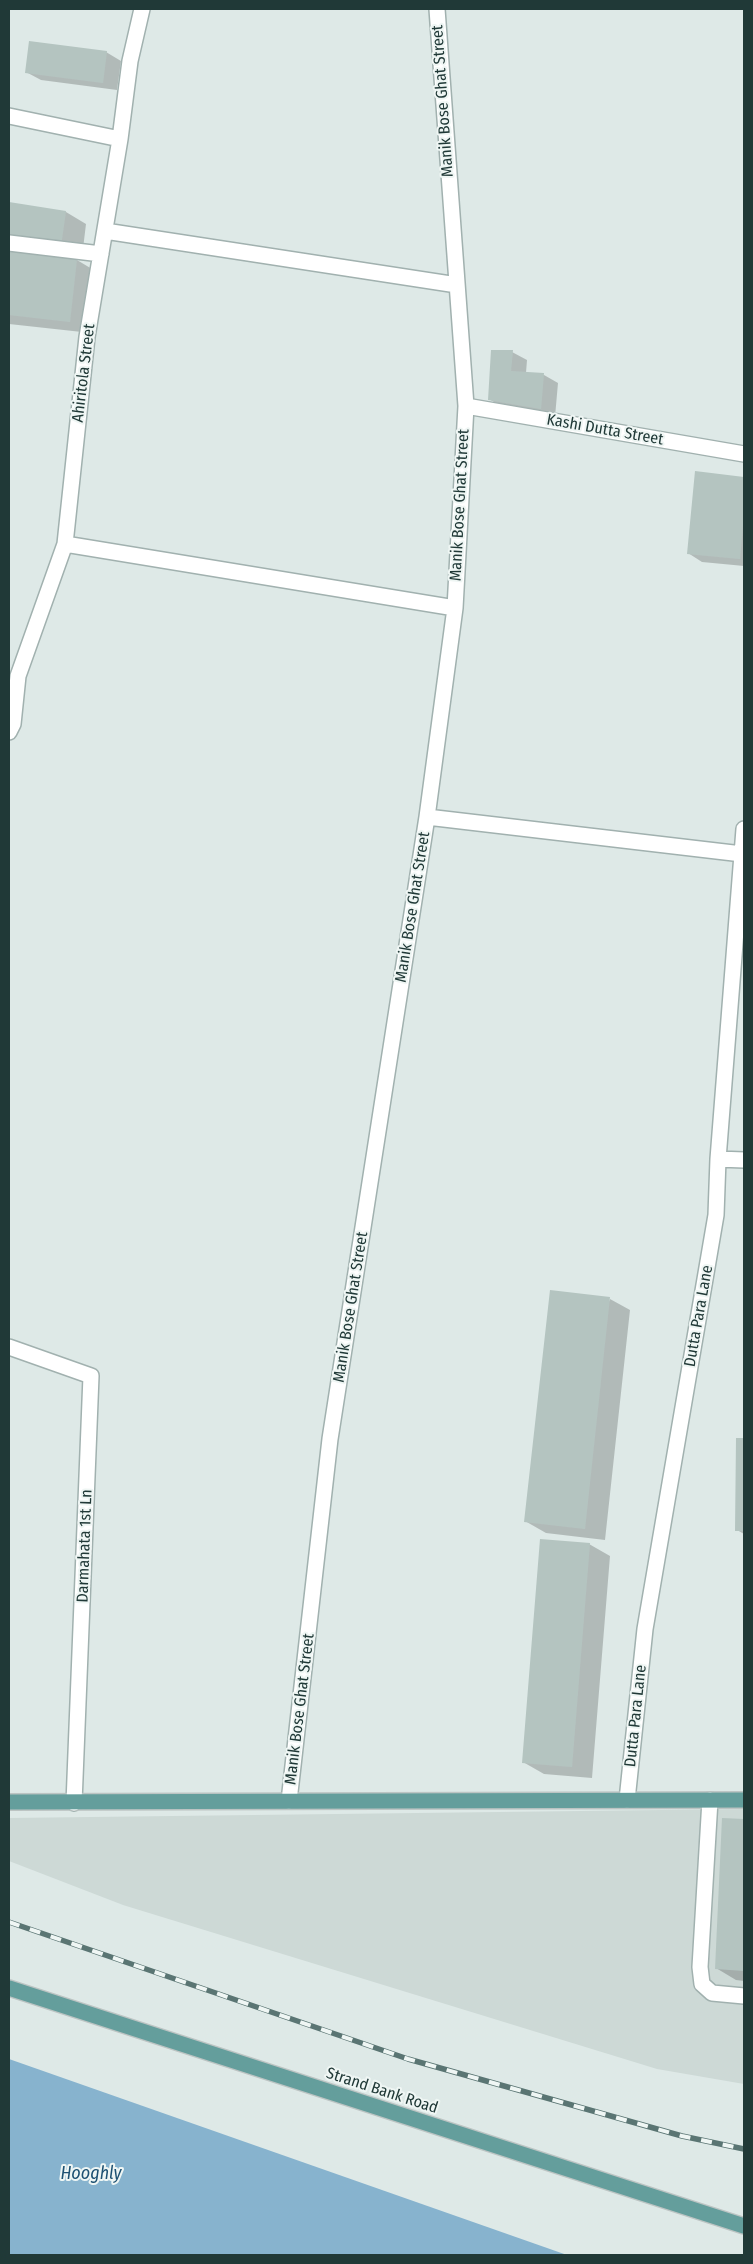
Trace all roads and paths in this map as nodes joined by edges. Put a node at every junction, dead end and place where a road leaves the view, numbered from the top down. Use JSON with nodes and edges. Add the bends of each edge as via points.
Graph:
{"nodes":[{"id":1,"x":142,"y":9,"type":"edge"},
{"id":2,"x":437,"y":9,"type":"edge"},
{"id":3,"x":9,"y":116,"type":"edge"},
{"id":4,"x":120,"y":139,"type":"junction"},
{"id":5,"x":105,"y":231,"type":"junction"},
{"id":6,"x":9,"y":243,"type":"edge"},
{"id":7,"x":101,"y":254,"type":"junction"},
{"id":8,"x":456,"y":285,"type":"junction"},
{"id":9,"x":466,"y":406,"type":"junction"},
{"id":10,"x":744,"y":454,"type":"edge"},
{"id":11,"x":65,"y":544,"type":"junction"},
{"id":12,"x":455,"y":608,"type":"junction"},
{"id":13,"x":10,"y":726,"type":"edge"},
{"id":14,"x":427,"y":818,"type":"junction"},
{"id":15,"x":744,"y":829,"type":"edge"},
{"id":16,"x":742,"y":854,"type":"junction"},
{"id":17,"x":718,"y":1159,"type":"junction"},
{"id":18,"x":744,"y":1160,"type":"edge"},
{"id":19,"x":9,"y":1346,"type":"edge"},
{"id":20,"x":627,"y":1800,"type":"junction"},
{"id":21,"x":710,"y":1800,"type":"junction"},
{"id":22,"x":744,"y":1800,"type":"edge"},
{"id":23,"x":289,"y":1801,"type":"junction"},
{"id":24,"x":9,"y":1802,"type":"edge"},
{"id":25,"x":74,"y":1803,"type":"junction"},
{"id":26,"x":9,"y":1988,"type":"edge"},
{"id":27,"x":744,"y":1996,"type":"edge"},
{"id":28,"x":744,"y":2226,"type":"edge"}],
"edges":[{"from":1,"to":4,"type":"street","name":"Ahiritola Street","via":[[130,61]]},
{"from":2,"to":8,"type":"street","name":"Manik Bose Ghat Street"},
{"from":3,"to":4,"type":"street"},
{"from":4,"to":5,"type":"street","name":"Ahiritola Street"},
{"from":5,"to":7,"type":"street","name":"Ahiritola Street"},
{"from":5,"to":8,"type":"street"},
{"from":6,"to":7,"type":"street"},
{"from":7,"to":11,"type":"street","name":"Ahiritola Street","via":[[87,337]]},
{"from":8,"to":9,"type":"street","name":"Manik Bose Ghat Street"},
{"from":9,"to":10,"type":"street","name":"Kashi Dutta Street"},
{"from":9,"to":12,"type":"street","name":"Manik Bose Ghat Street"},
{"from":11,"to":12,"type":"street"},
{"from":11,"to":13,"type":"street","name":"Ahiritola Street","via":[[18,676]]},
{"from":12,"to":14,"type":"street","name":"Manik Bose Ghat Street"},
{"from":14,"to":16,"type":"street"},
{"from":14,"to":23,"type":"street","name":"Manik Bose Ghat Street","via":[[330,1439]]},
{"from":15,"to":16,"type":"street","name":"Dutta Para Lane"},
{"from":16,"to":17,"type":"street","name":"Dutta Para Lane"},
{"from":17,"to":18,"type":"street"},
{"from":17,"to":20,"type":"street","name":"Dutta Para Lane","via":[[716,1215],[645,1629]]},
{"from":19,"to":25,"type":"street","name":"Darmahata 1st Ln","via":[[91,1376]]},
{"from":20,"to":21,"type":"main road"},
{"from":20,"to":23,"type":"main road"},
{"from":21,"to":22,"type":"main road"},
{"from":21,"to":27,"type":"street","via":[[700,1967],[702,1984],[712,1993]]},
{"from":23,"to":25,"type":"main road"},
{"from":24,"to":25,"type":"main road"},
{"from":26,"to":28,"type":"main road","name":"Strand Bank Road"}]}
